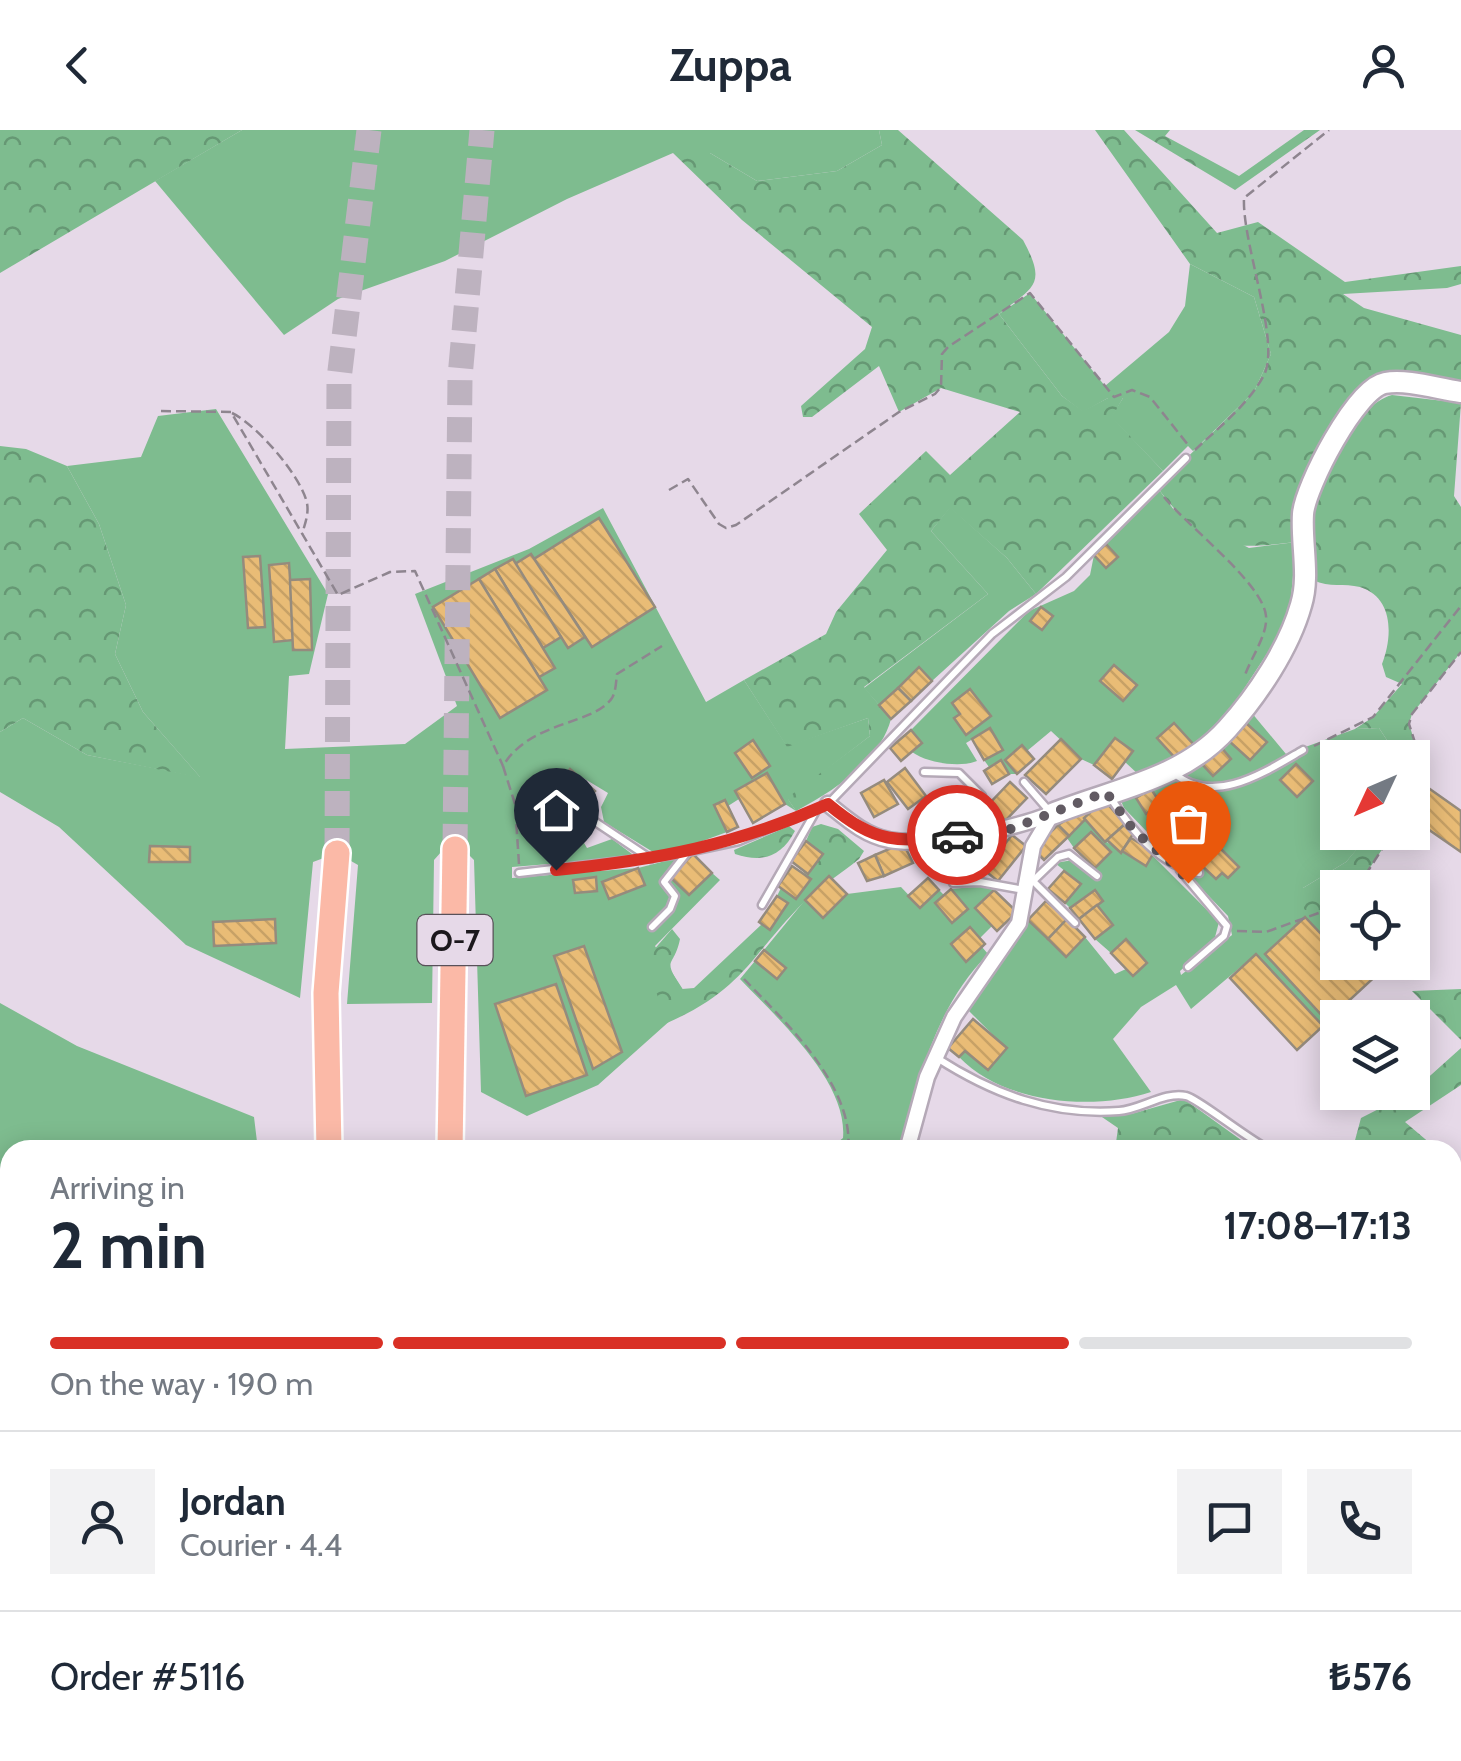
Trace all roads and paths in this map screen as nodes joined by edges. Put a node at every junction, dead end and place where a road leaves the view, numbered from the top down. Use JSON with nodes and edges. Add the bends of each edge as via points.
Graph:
{"nodes":[{"id":1,"x":1329,"y":130,"type":"edge"},
{"id":2,"x":1461,"y":392,"type":"edge"},
{"id":3,"x":161,"y":410,"type":"dead end"},
{"id":4,"x":231,"y":412,"type":"junction"},
{"id":5,"x":1193,"y":451,"type":"junction"},
{"id":6,"x":1186,"y":458,"type":"joint"},
{"id":7,"x":1157,"y":488,"type":"junction"},
{"id":8,"x":669,"y":490,"type":"dead end"},
{"id":9,"x":302,"y":534,"type":"junction"},
{"id":10,"x":1461,"y":606,"type":"edge"},
{"id":11,"x":662,"y":646,"type":"dead end"},
{"id":12,"x":1461,"y":652,"type":"edge"},
{"id":13,"x":1254,"y":694,"type":"junction"},
{"id":14,"x":1414,"y":740,"type":"edge"},
{"id":15,"x":1303,"y":750,"type":"joint"},
{"id":16,"x":503,"y":766,"type":"junction"},
{"id":17,"x":924,"y":772,"type":"dead end"},
{"id":18,"x":1173,"y":772,"type":"junction"},
{"id":19,"x":1024,"y":782,"type":"dead end"},
{"id":20,"x":1106,"y":792,"type":"junction"},
{"id":21,"x":823,"y":806,"type":"junction"},
{"id":22,"x":1052,"y":814,"type":"junction"},
{"id":23,"x":591,"y":819,"type":"dead end"},
{"id":24,"x":960,"y":834,"type":"junction"},
{"id":25,"x":455,"y":849,"type":"tunnel mouth"},
{"id":26,"x":688,"y":852,"type":"junction"},
{"id":27,"x":337,"y":853,"type":"tunnel mouth"},
{"id":28,"x":651,"y":859,"type":"junction"},
{"id":29,"x":1180,"y":870,"type":"junction"},
{"id":30,"x":1198,"y":872,"type":"dead end"},
{"id":31,"x":519,"y":873,"type":"joint"},
{"id":32,"x":1097,"y":876,"type":"dead end"},
{"id":33,"x":1029,"y":882,"type":"junction"},
{"id":34,"x":953,"y":883,"type":"dead end"},
{"id":35,"x":762,"y":905,"type":"dead end"},
{"id":36,"x":1320,"y":912,"type":"edge"},
{"id":37,"x":1076,"y":923,"type":"dead end"},
{"id":38,"x":652,"y":927,"type":"dead end"},
{"id":39,"x":1226,"y":930,"type":"junction"},
{"id":40,"x":1188,"y":967,"type":"dead end"},
{"id":41,"x":744,"y":979,"type":"dead end"},
{"id":42,"x":936,"y":1057,"type":"junction"},
{"id":43,"x":329,"y":1140,"type":"edge"},
{"id":44,"x":450,"y":1140,"type":"edge"},
{"id":45,"x":848,"y":1140,"type":"edge"},
{"id":46,"x":910,"y":1140,"type":"edge"},
{"id":47,"x":1252,"y":1140,"type":"edge"}],
"edges":[{"from":1,"to":5,"type":"path","via":[[1244,198],[1243,222],[1271,354],[1254,392]]},
{"from":2,"to":13,"type":"street","via":[[1386,382],[1352,410],[1303,509],[1302,605]]},
{"from":3,"to":4,"type":"path"},
{"from":4,"to":9,"type":"path"},
{"from":4,"to":9,"type":"path","via":[[269,443],[304,494],[308,515]]},
{"from":5,"to":6,"type":"path"},
{"from":5,"to":8,"type":"path","via":[[1150,397],[1132,390],[1114,396],[1030,293],[948,347],[935,394],[736,524],[719,524],[688,479]]},
{"from":6,"to":7,"type":"lane"},
{"from":7,"to":13,"type":"path","via":[[1262,605],[1265,626],[1243,682],[1244,691]]},
{"from":7,"to":21,"type":"lane","via":[[1066,577],[992,634]]},
{"from":9,"to":16,"type":"path","via":[[338,595],[390,572],[415,571]]},
{"from":10,"to":15,"type":"path","via":[[1373,717]]},
{"from":11,"to":16,"type":"path","via":[[617,674],[604,705],[518,744]]},
{"from":12,"to":14,"type":"path","via":[[1412,714]]},
{"from":13,"to":18,"type":"street","via":[[1216,741]]},
{"from":15,"to":18,"type":"lane","via":[[1226,786],[1204,789]]},
{"from":16,"to":31,"type":"path","via":[[515,804]]},
{"from":17,"to":24,"type":"lane","via":[[959,773],[982,796]]},
{"from":18,"to":20,"type":"street"},
{"from":19,"to":22,"type":"lane"},
{"from":20,"to":22,"type":"street"},
{"from":20,"to":29,"type":"lane","via":[[1134,831]]},
{"from":21,"to":24,"type":"street","via":[[888,840]]},
{"from":21,"to":26,"type":"lane","via":[[739,841]]},
{"from":21,"to":35,"type":"lane"},
{"from":22,"to":24,"type":"street","via":[[1008,830]]},
{"from":22,"to":33,"type":"street","via":[[1032,846]]},
{"from":23,"to":28,"type":"lane"},
{"from":25,"to":44,"type":"highway","number":"O-7"},
{"from":26,"to":28,"type":"lane"},
{"from":26,"to":38,"type":"lane","via":[[665,876],[675,896]]},
{"from":27,"to":43,"type":"highway","via":[[326,993]]},
{"from":28,"to":31,"type":"lane"},
{"from":29,"to":30,"type":"lane"},
{"from":29,"to":39,"type":"lane"},
{"from":32,"to":33,"type":"lane","via":[[1069,854]]},
{"from":33,"to":34,"type":"lane"},
{"from":33,"to":37,"type":"lane"},
{"from":33,"to":42,"type":"street","via":[[1019,922],[954,1018]]},
{"from":36,"to":39,"type":"path","via":[[1266,932]]},
{"from":39,"to":40,"type":"lane"},
{"from":41,"to":45,"type":"path","via":[[822,1070]]},
{"from":42,"to":46,"type":"street"},
{"from":42,"to":47,"type":"lane","via":[[994,1092],[1047,1106],[1122,1111],[1191,1096]]}]}
